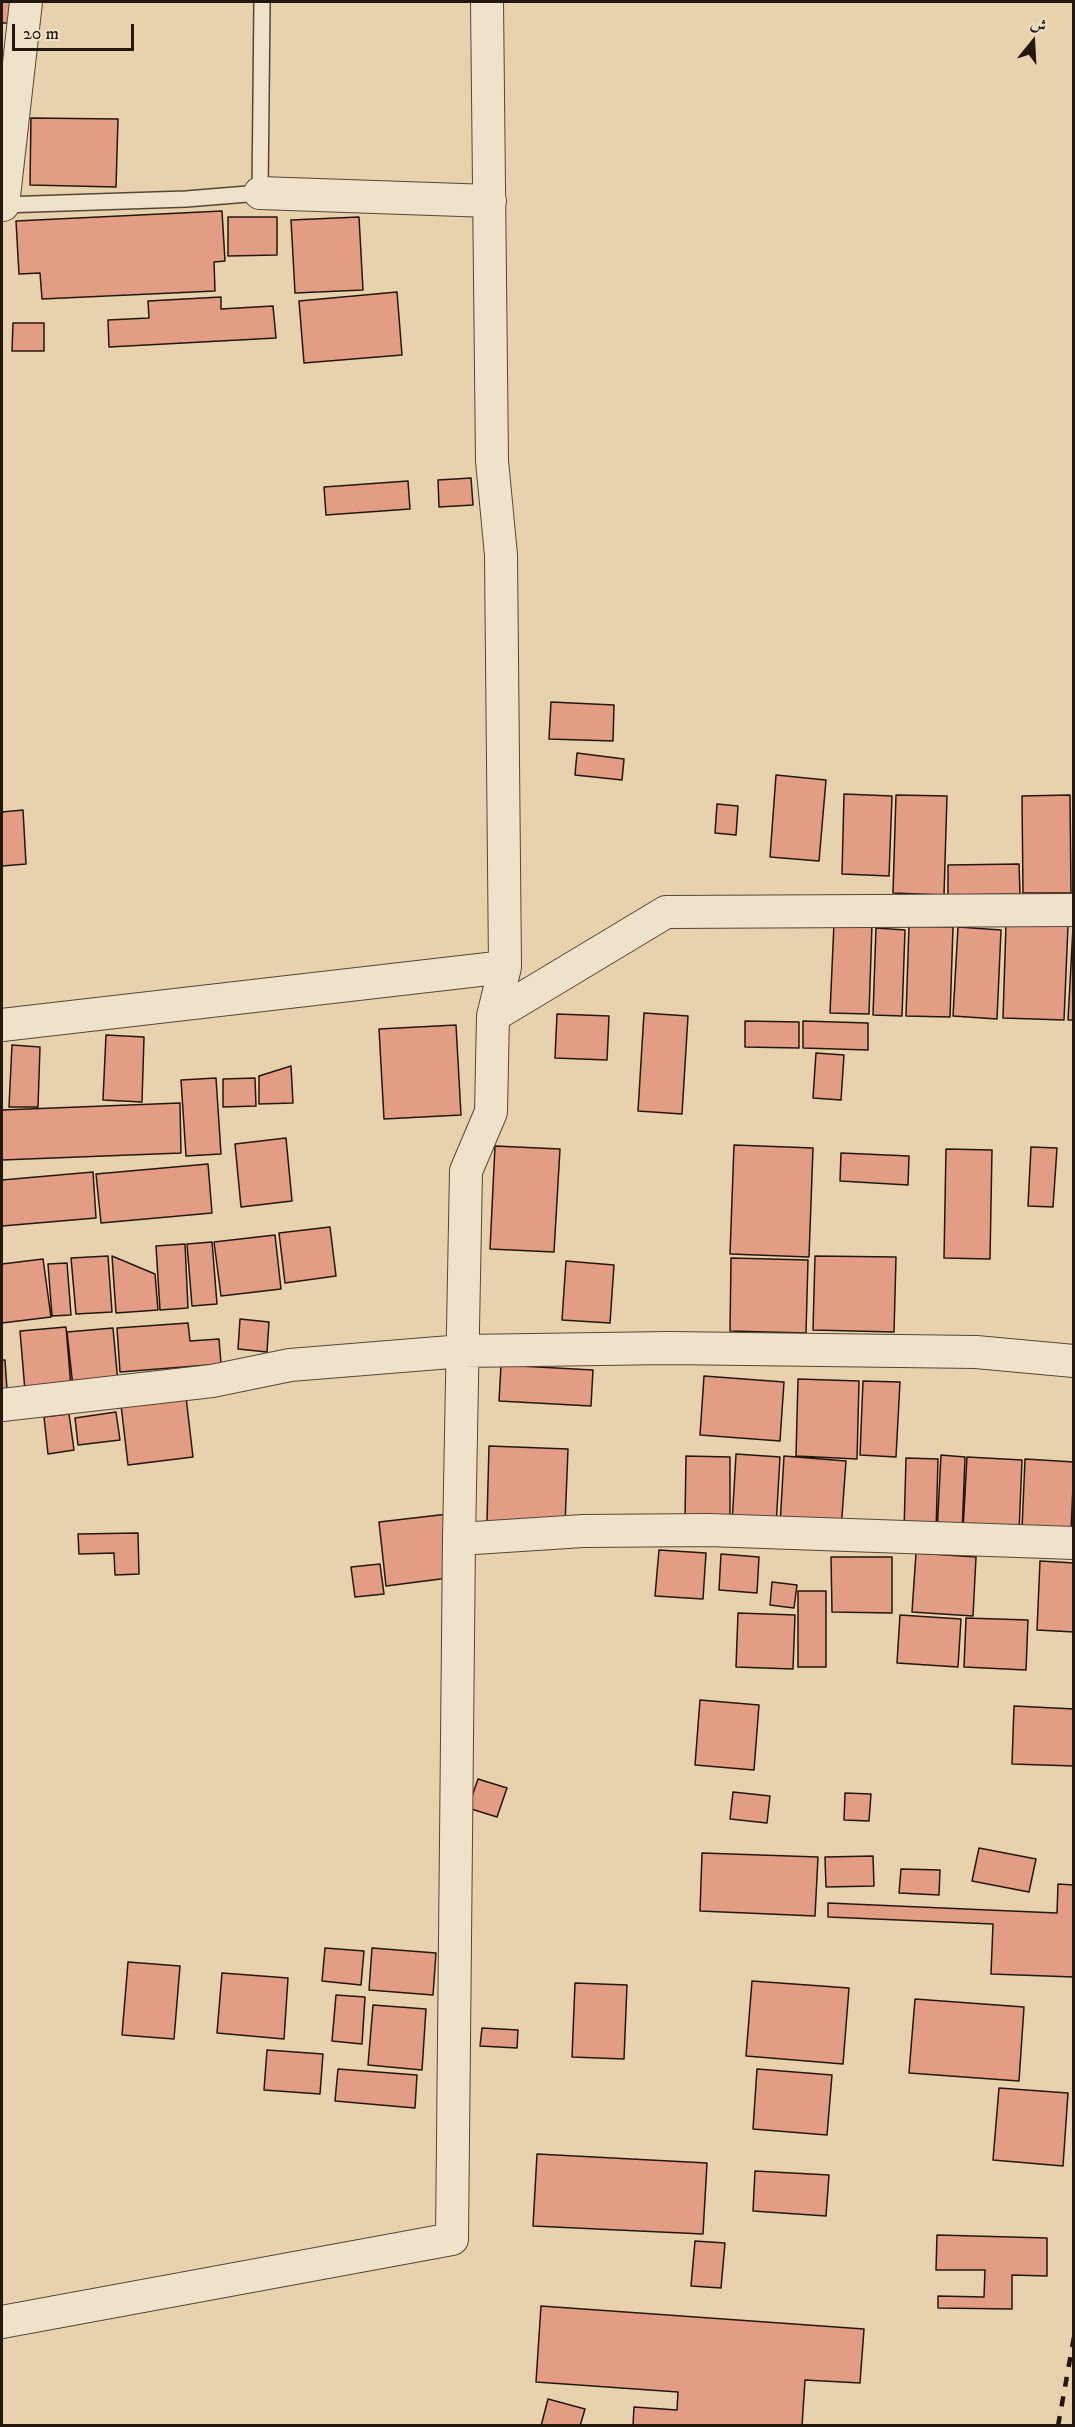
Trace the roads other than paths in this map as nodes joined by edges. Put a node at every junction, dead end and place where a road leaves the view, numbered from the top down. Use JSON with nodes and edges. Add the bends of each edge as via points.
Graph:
{"nodes":[{"id":1,"x":26,"y":2,"type":"edge"},
{"id":2,"x":262,"y":2,"type":"edge"},
{"id":3,"x":487,"y":2,"type":"edge"},
{"id":4,"x":260,"y":193,"type":"junction"},
{"id":5,"x":490,"y":201,"type":"junction"},
{"id":6,"x":2,"y":205,"type":"edge"},
{"id":7,"x":1074,"y":910,"type":"edge"},
{"id":8,"x":505,"y":967,"type":"junction"},
{"id":9,"x":493,"y":1016,"type":"junction"},
{"id":10,"x":2,"y":1025,"type":"edge"},
{"id":11,"x":463,"y":1351,"type":"junction"},
{"id":12,"x":1074,"y":1361,"type":"edge"},
{"id":13,"x":2,"y":1404,"type":"edge"},
{"id":14,"x":459,"y":1539,"type":"junction"},
{"id":15,"x":1074,"y":1543,"type":"edge"},
{"id":16,"x":2,"y":2322,"type":"edge"}],
"edges":[{"from":1,"to":6,"type":"street"},
{"from":2,"to":4,"type":"lane"},
{"from":3,"to":5,"type":"street"},
{"from":4,"to":5,"type":"street"},
{"from":4,"to":6,"type":"lane"},
{"from":5,"to":8,"type":"street","via":[[492,460],[501,555]]},
{"from":7,"to":9,"type":"street","via":[[666,912]]},
{"from":8,"to":9,"type":"street"},
{"from":8,"to":10,"type":"street"},
{"from":9,"to":11,"type":"street","via":[[491,1112],[466,1171]]},
{"from":11,"to":12,"type":"street","via":[[669,1348],[975,1352]]},
{"from":11,"to":13,"type":"street","via":[[290,1365],[212,1381]]},
{"from":11,"to":14,"type":"street"},
{"from":14,"to":15,"type":"street","via":[[583,1531],[708,1530]]},
{"from":14,"to":16,"type":"street","via":[[452,2239]]}]}
